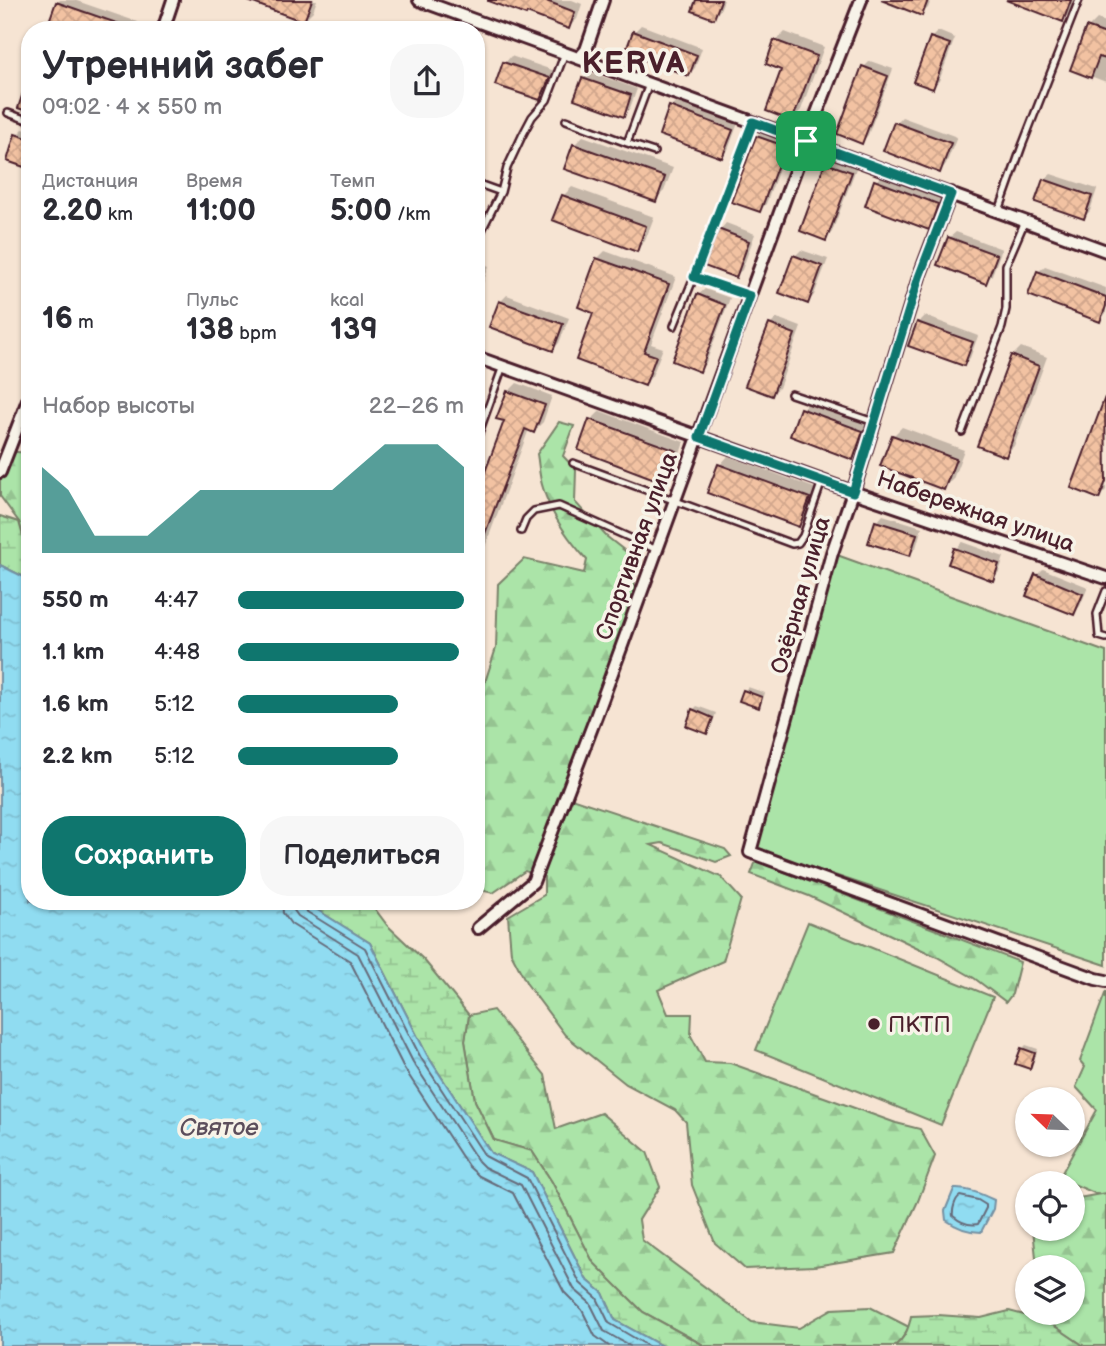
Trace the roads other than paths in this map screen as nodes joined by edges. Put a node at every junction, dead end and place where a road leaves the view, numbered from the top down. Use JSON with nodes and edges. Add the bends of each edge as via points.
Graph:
{"nodes":[{"id":1,"x":173,"y":0,"type":"edge"},
{"id":2,"x":419,"y":0,"type":"edge"},
{"id":3,"x":603,"y":0,"type":"edge"},
{"id":4,"x":861,"y":0,"type":"edge"},
{"id":5,"x":1079,"y":0,"type":"edge"},
{"id":6,"x":166,"y":21,"type":"edge"},
{"id":7,"x":477,"y":21,"type":"edge"},
{"id":8,"x":485,"y":24,"type":"edge"},
{"id":9,"x":565,"y":53,"type":"junction"},
{"id":10,"x":579,"y":58,"type":"junction"},
{"id":11,"x":649,"y":84,"type":"junction"},
{"id":12,"x":8,"y":113,"type":"dead end"},
{"id":13,"x":21,"y":118,"type":"edge"},
{"id":14,"x":566,"y":120,"type":"dead end"},
{"id":15,"x":753,"y":122,"type":"junction"},
{"id":16,"x":806,"y":141,"type":"junction"},
{"id":17,"x":627,"y":143,"type":"junction"},
{"id":18,"x":654,"y":152,"type":"dead end"},
{"id":19,"x":485,"y":186,"type":"edge"},
{"id":20,"x":501,"y":192,"type":"junction"},
{"id":21,"x":951,"y":194,"type":"junction"},
{"id":22,"x":999,"y":211,"type":"junction"},
{"id":23,"x":1025,"y":221,"type":"junction"},
{"id":24,"x":485,"y":224,"type":"edge"},
{"id":25,"x":1106,"y":251,"type":"edge"},
{"id":26,"x":694,"y":277,"type":"junction"},
{"id":27,"x":750,"y":296,"type":"junction"},
{"id":28,"x":674,"y":326,"type":"dead end"},
{"id":29,"x":485,"y":359,"type":"edge"},
{"id":30,"x":503,"y":366,"type":"junction"},
{"id":31,"x":791,"y":394,"type":"dead end"},
{"id":32,"x":485,"y":416,"type":"edge"},
{"id":33,"x":21,"y":418,"type":"edge"},
{"id":34,"x":874,"y":422,"type":"junction"},
{"id":35,"x":962,"y":432,"type":"dead end"},
{"id":36,"x":699,"y":437,"type":"junction"},
{"id":37,"x":573,"y":463,"type":"dead end"},
{"id":38,"x":0,"y":471,"type":"edge"},
{"id":39,"x":822,"y":481,"type":"junction"},
{"id":40,"x":853,"y":492,"type":"junction"},
{"id":41,"x":675,"y":501,"type":"junction"},
{"id":42,"x":522,"y":531,"type":"dead end"},
{"id":43,"x":657,"y":550,"type":"junction"},
{"id":44,"x":1106,"y":578,"type":"edge"},
{"id":45,"x":1106,"y":592,"type":"edge"},
{"id":46,"x":1106,"y":638,"type":"edge"},
{"id":47,"x":478,"y":928,"type":"dead end"},
{"id":48,"x":1106,"y":981,"type":"edge"}],
"edges":[{"from":1,"to":6,"type":"street"},
{"from":2,"to":7,"type":"street"},
{"from":3,"to":10,"type":"street"},
{"from":4,"to":16,"type":"street","name":"Спортивная улица"},
{"from":5,"to":22,"type":"lane"},
{"from":8,"to":9,"type":"street"},
{"from":9,"to":10,"type":"street"},
{"from":9,"to":20,"type":"lane","via":[[547,100],[532,117],[507,168]]},
{"from":10,"to":11,"type":"street"},
{"from":11,"to":15,"type":"street"},
{"from":11,"to":17,"type":"lane"},
{"from":12,"to":13,"type":"lane"},
{"from":14,"to":17,"type":"lane"},
{"from":15,"to":16,"type":"street"},
{"from":15,"to":26,"type":"lane"},
{"from":16,"to":21,"type":"street"},
{"from":16,"to":27,"type":"street","name":"Спортивная улица"},
{"from":17,"to":18,"type":"lane"},
{"from":19,"to":20,"type":"lane"},
{"from":20,"to":24,"type":"lane"},
{"from":21,"to":22,"type":"street"},
{"from":21,"to":34,"type":"street","name":"Озёрная улица","via":[[919,277]]},
{"from":22,"to":23,"type":"street"},
{"from":23,"to":25,"type":"street"},
{"from":23,"to":35,"type":"lane","via":[[1006,265],[1002,327]]},
{"from":26,"to":27,"type":"lane"},
{"from":26,"to":28,"type":"lane"},
{"from":27,"to":36,"type":"street","name":"Спортивная улица"},
{"from":29,"to":30,"type":"street","name":"Набережная улица"},
{"from":30,"to":32,"type":"lane"},
{"from":30,"to":36,"type":"street","name":"Набережная улица"},
{"from":31,"to":34,"type":"lane"},
{"from":33,"to":38,"type":"street"},
{"from":34,"to":40,"type":"street","name":"Озёрная улица"},
{"from":36,"to":39,"type":"street","name":"Набережная улица"},
{"from":36,"to":41,"type":"street","name":"Спортивная улица"},
{"from":37,"to":41,"type":"lane"},
{"from":39,"to":40,"type":"street","name":"Набережная улица"},
{"from":39,"to":41,"type":"lane","via":[[803,536],[792,544]]},
{"from":40,"to":44,"type":"street","name":"Набережная улица"},
{"from":40,"to":48,"type":"street","name":"Озёрная улица","via":[[750,852]]},
{"from":41,"to":43,"type":"street","name":"Спортивная улица"},
{"from":42,"to":43,"type":"lane","via":[[534,511],[559,506]]},
{"from":43,"to":47,"type":"street","name":"Спортивная улица","via":[[533,882]]},
{"from":45,"to":46,"type":"lane","via":[[1097,614],[1099,636]]}]}
